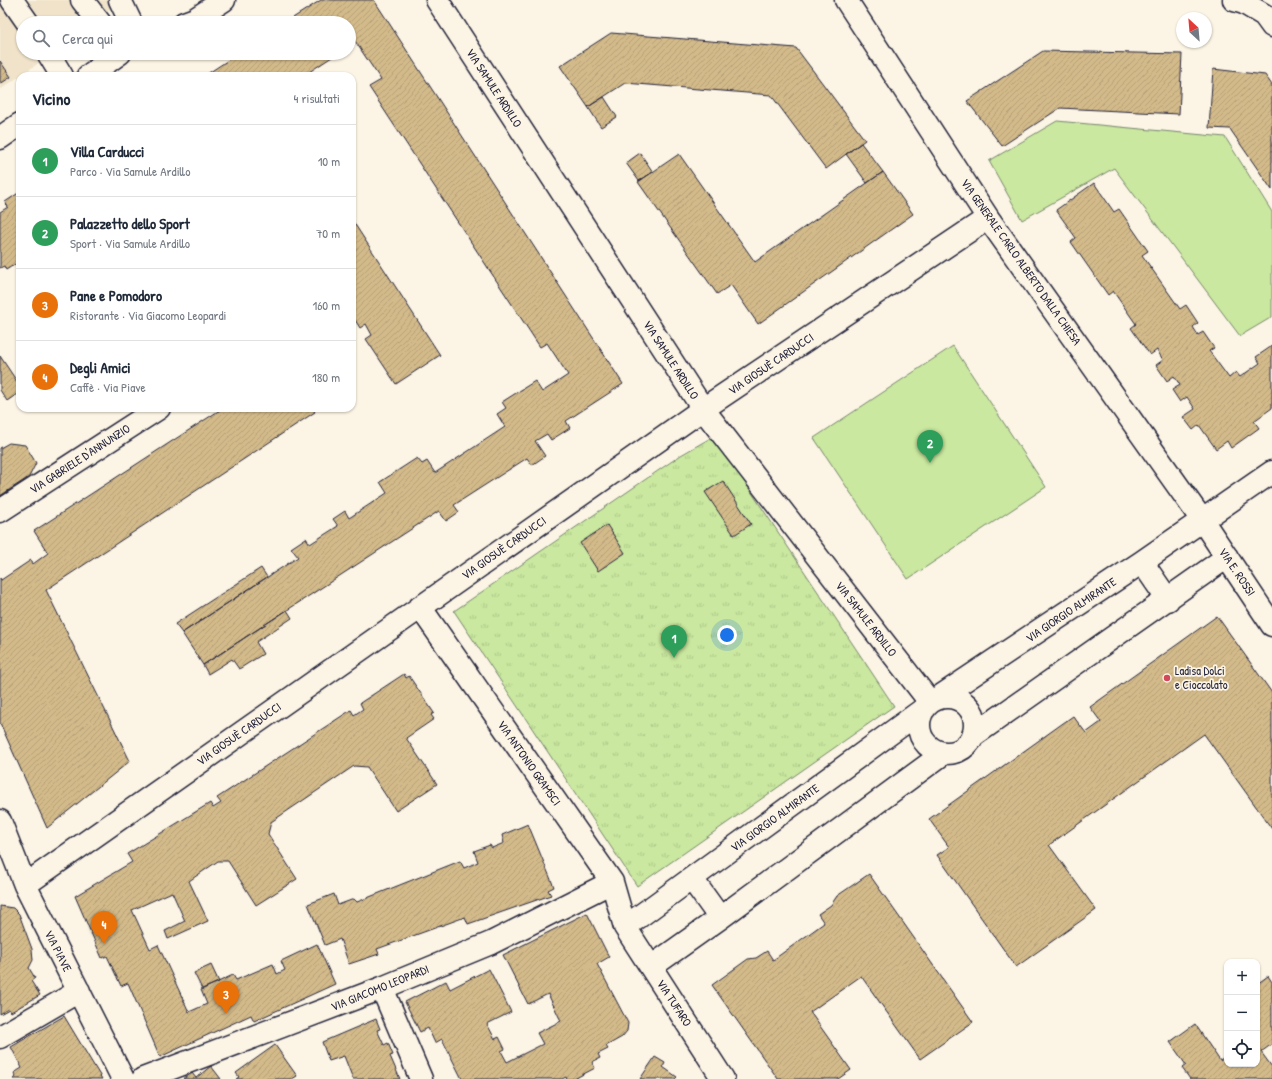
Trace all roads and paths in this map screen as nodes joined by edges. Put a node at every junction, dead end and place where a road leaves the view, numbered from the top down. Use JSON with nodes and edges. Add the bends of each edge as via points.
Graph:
{"nodes":[{"id":1,"x":12,"y":0,"type":"edge"},
{"id":2,"x":82,"y":0,"type":"edge"},
{"id":3,"x":120,"y":0,"type":"edge"},
{"id":4,"x":224,"y":0,"type":"edge"},
{"id":5,"x":437,"y":0,"type":"edge"},
{"id":6,"x":846,"y":0,"type":"edge"},
{"id":7,"x":1234,"y":0,"type":"edge"},
{"id":8,"x":23,"y":16,"type":"edge"},
{"id":9,"x":95,"y":16,"type":"edge"},
{"id":10,"x":128,"y":16,"type":"edge"},
{"id":11,"x":200,"y":16,"type":"edge"},
{"id":12,"x":1268,"y":21,"type":"edge"},
{"id":13,"x":52,"y":60,"type":"edge"},
{"id":14,"x":110,"y":60,"type":"edge"},
{"id":15,"x":60,"y":72,"type":"edge"},
{"id":16,"x":94,"y":72,"type":"edge"},
{"id":17,"x":16,"y":127,"type":"edge"},
{"id":18,"x":0,"y":138,"type":"edge"},
{"id":19,"x":988,"y":218,"type":"junction"},
{"id":20,"x":703,"y":409,"type":"junction"},
{"id":21,"x":153,"y":412,"type":"edge"},
{"id":22,"x":1272,"y":472,"type":"edge"},
{"id":23,"x":0,"y":511,"type":"edge"},
{"id":24,"x":1202,"y":520,"type":"junction"},
{"id":25,"x":1227,"y":558,"type":"junction"},
{"id":26,"x":1142,"y":562,"type":"junction"},
{"id":27,"x":1168,"y":600,"type":"junction"},
{"id":28,"x":420,"y":607,"type":"junction"},
{"id":29,"x":1272,"y":625,"type":"edge"},
{"id":30,"x":931,"y":703,"type":"junction"},
{"id":31,"x":974,"y":735,"type":"junction"},
{"id":32,"x":944,"y":753,"type":"junction"},
{"id":33,"x":0,"y":820,"type":"edge"},
{"id":34,"x":692,"y":879,"type":"junction"},
{"id":35,"x":612,"y":882,"type":"junction"},
{"id":36,"x":25,"y":885,"type":"junction"},
{"id":37,"x":720,"y":918,"type":"junction"},
{"id":38,"x":625,"y":926,"type":"junction"},
{"id":39,"x":651,"y":967,"type":"junction"},
{"id":40,"x":382,"y":988,"type":"junction"},
{"id":41,"x":79,"y":992,"type":"junction"},
{"id":42,"x":0,"y":1037,"type":"edge"},
{"id":43,"x":123,"y":1079,"type":"edge"},
{"id":44,"x":143,"y":1079,"type":"edge"},
{"id":45,"x":421,"y":1079,"type":"edge"},
{"id":46,"x":723,"y":1079,"type":"edge"}],
"edges":[{"from":1,"to":8,"type":"street"},
{"from":2,"to":9,"type":"street"},
{"from":3,"to":10,"type":"street"},
{"from":4,"to":11,"type":"street"},
{"from":5,"to":20,"type":"street","name":"VIA SAMULE ARDILLO"},
{"from":6,"to":19,"type":"street","name":"VIA GENERALE CARLO ALBERTO DALLA CHIESA"},
{"from":7,"to":12,"type":"street","via":[[1244,3]]},
{"from":13,"to":15,"type":"street"},
{"from":14,"to":16,"type":"street"},
{"from":17,"to":18,"type":"street"},
{"from":19,"to":20,"type":"street","name":"VIA GIOSUÈ CARDUCCI"},
{"from":19,"to":24,"type":"street","name":"VIA GENERALE CARLO ALBERTO DALLA CHIESA"},
{"from":20,"to":28,"type":"street","name":"VIA GIOSUÈ CARDUCCI"},
{"from":20,"to":30,"type":"street","name":"VIA SAMULE ARDILLO"},
{"from":21,"to":23,"type":"street","name":"VIA GABRIELE D'ANNUNZIO"},
{"from":22,"to":24,"type":"street","name":"VIA GIORGIO ALMIRANTE"},
{"from":24,"to":25,"type":"street","name":"VIA E. ROSSI"},
{"from":24,"to":26,"type":"street","name":"VIA GIORGIO ALMIRANTE"},
{"from":25,"to":27,"type":"street"},
{"from":25,"to":29,"type":"street","name":"VIA E. ROSSI"},
{"from":26,"to":27,"type":"street"},
{"from":26,"to":30,"type":"street","name":"VIA GIORGIO ALMIRANTE"},
{"from":27,"to":31,"type":"street"},
{"from":28,"to":35,"type":"street","name":"VIA ANTONIO GRAMSCI"},
{"from":28,"to":36,"type":"street","name":"VIA GIOSUÈ CARDUCCI"},
{"from":30,"to":31,"type":"street","via":[[947,696],[956,698],[967,706],[974,717]]},
{"from":30,"to":32,"type":"street","via":[[920,718],[921,737],[927,745]]},
{"from":30,"to":34,"type":"street","name":"VIA GIORGIO ALMIRANTE"},
{"from":31,"to":32,"type":"street","via":[[970,743],[963,748]]},
{"from":32,"to":37,"type":"street"},
{"from":33,"to":36,"type":"street","name":"VIA PIAVE"},
{"from":34,"to":37,"type":"street"},
{"from":34,"to":38,"type":"street","name":"VIA GIORGIO ALMIRANTE"},
{"from":35,"to":38,"type":"street","name":"VIA ANTONIO GRAMSCI"},
{"from":35,"to":40,"type":"street","name":"VIA GIACOMO LEOPARDI","via":[[491,943]]},
{"from":36,"to":41,"type":"street","name":"VIA PIAVE"},
{"from":37,"to":39,"type":"street"},
{"from":38,"to":39,"type":"street","name":"VIA TUFARO"},
{"from":39,"to":46,"type":"street","name":"VIA TUFARO"},
{"from":40,"to":44,"type":"street","name":"VIA GIACOMO LEOPARDI"},
{"from":40,"to":45,"type":"street"},
{"from":41,"to":42,"type":"street"},
{"from":41,"to":43,"type":"street","name":"VIA PIAVE"}]}
